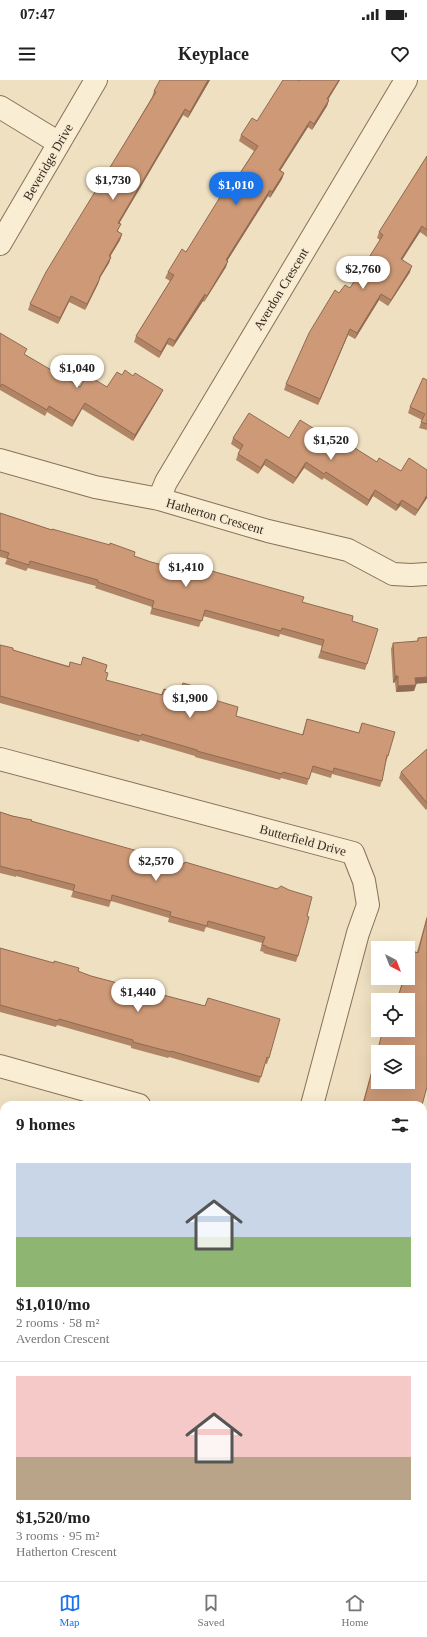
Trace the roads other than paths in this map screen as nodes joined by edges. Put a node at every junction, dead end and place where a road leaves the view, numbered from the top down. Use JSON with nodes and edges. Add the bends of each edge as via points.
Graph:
{"nodes":[{"id":1,"x":96,"y":80,"type":"edge"},
{"id":2,"x":406,"y":80,"type":"edge"},
{"id":3,"x":0,"y":108,"type":"edge"},
{"id":4,"x":59,"y":143,"type":"junction"},
{"id":5,"x":0,"y":244,"type":"edge"},
{"id":6,"x":0,"y":460,"type":"edge"},
{"id":7,"x":159,"y":499,"type":"junction"},
{"id":8,"x":427,"y":574,"type":"edge"},
{"id":9,"x":0,"y":760,"type":"edge"},
{"id":10,"x":0,"y":1066,"type":"edge"},
{"id":11,"x":125,"y":1101,"type":"edge"},
{"id":12,"x":313,"y":1101,"type":"edge"}],
"edges":[{"from":1,"to":4,"type":"street","name":"Beveridge Drive"},
{"from":2,"to":7,"type":"street","name":"Averdon Crescent","via":[[166,482]]},
{"from":3,"to":4,"type":"street"},
{"from":4,"to":5,"type":"street","name":"Beveridge Drive"},
{"from":6,"to":7,"type":"street","name":"Hatherton Crescent","via":[[95,486]]},
{"from":7,"to":8,"type":"street","name":"Hatherton Crescent","via":[[268,531],[348,550],[393,574]]},
{"from":9,"to":12,"type":"street","name":"Butterfield Drive","via":[[352,853],[364,881],[368,904]]},
{"from":10,"to":11,"type":"street"}]}
